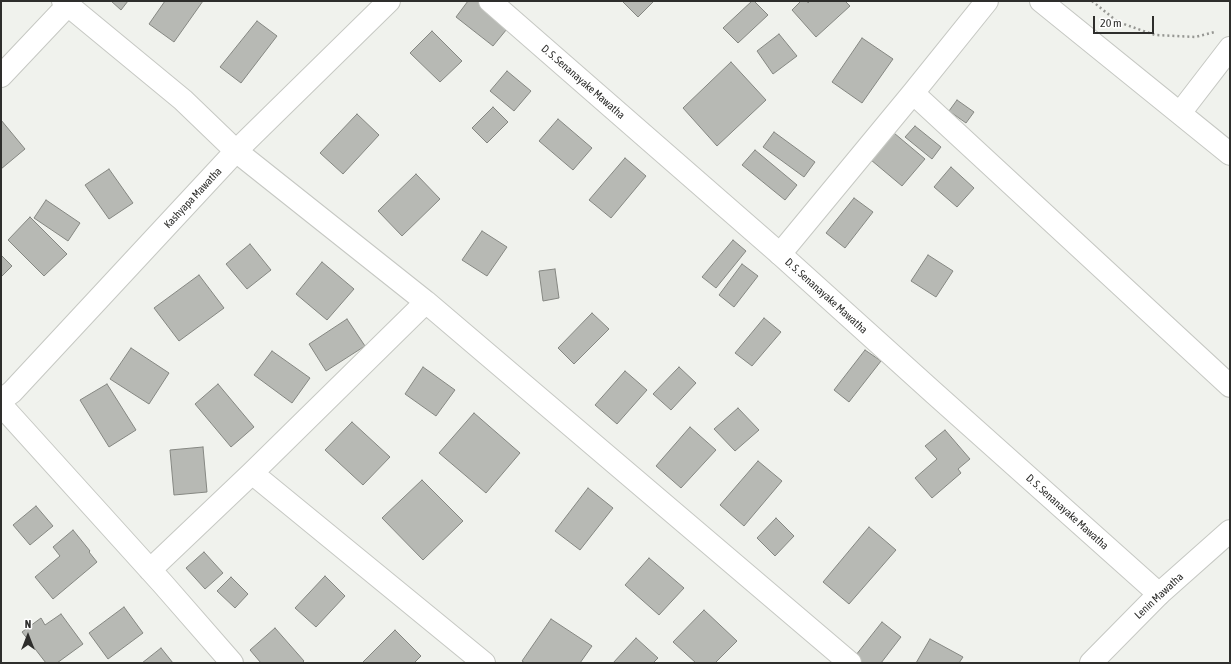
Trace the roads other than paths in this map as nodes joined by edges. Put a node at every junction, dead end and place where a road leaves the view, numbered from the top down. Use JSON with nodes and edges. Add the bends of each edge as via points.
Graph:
{"nodes":[{"id":1,"x":389,"y":1,"type":"edge"},
{"id":2,"x":490,"y":1,"type":"edge"},
{"id":3,"x":987,"y":1,"type":"edge"},
{"id":4,"x":1041,"y":1,"type":"edge"},
{"id":5,"x":65,"y":3,"type":"edge"},
{"id":6,"x":1230,"y":48,"type":"edge"},
{"id":7,"x":1,"y":76,"type":"edge"},
{"id":8,"x":913,"y":93,"type":"junction"},
{"id":9,"x":1180,"y":113,"type":"junction"},
{"id":10,"x":236,"y":151,"type":"junction"},
{"id":11,"x":1230,"y":154,"type":"edge"},
{"id":12,"x":780,"y":254,"type":"junction"},
{"id":13,"x":426,"y":302,"type":"junction"},
{"id":14,"x":1230,"y":386,"type":"edge"},
{"id":15,"x":1,"y":400,"type":"edge"},
{"id":16,"x":1,"y":405,"type":"edge"},
{"id":17,"x":252,"y":473,"type":"junction"},
{"id":18,"x":1230,"y":531,"type":"edge"},
{"id":19,"x":150,"y":570,"type":"junction"},
{"id":20,"x":1159,"y":594,"type":"junction"},
{"id":21,"x":232,"y":663,"type":"edge"},
{"id":22,"x":484,"y":663,"type":"edge"},
{"id":23,"x":850,"y":663,"type":"edge"},
{"id":24,"x":1091,"y":663,"type":"edge"}],
"edges":[{"from":1,"to":10,"type":"street","name":"Kashyapa Mawatha"},
{"from":2,"to":12,"type":"street","name":"D. S. Senanayake Mawatha"},
{"from":3,"to":8,"type":"street"},
{"from":4,"to":9,"type":"street"},
{"from":5,"to":7,"type":"street"},
{"from":5,"to":10,"type":"street","via":[[183,100]]},
{"from":6,"to":9,"type":"street"},
{"from":8,"to":12,"type":"street"},
{"from":8,"to":14,"type":"street"},
{"from":9,"to":11,"type":"street"},
{"from":10,"to":13,"type":"street"},
{"from":10,"to":15,"type":"street","name":"Kashyapa Mawatha","via":[[12,392]]},
{"from":12,"to":20,"type":"street","name":"D. S. Senanayake Mawatha"},
{"from":13,"to":17,"type":"street"},
{"from":13,"to":23,"type":"street"},
{"from":16,"to":19,"type":"street"},
{"from":17,"to":19,"type":"street"},
{"from":17,"to":22,"type":"street"},
{"from":18,"to":20,"type":"street","name":"Lenin Mawatha"},
{"from":19,"to":21,"type":"street"},
{"from":20,"to":24,"type":"street","name":"Lenin Mawatha"}]}
